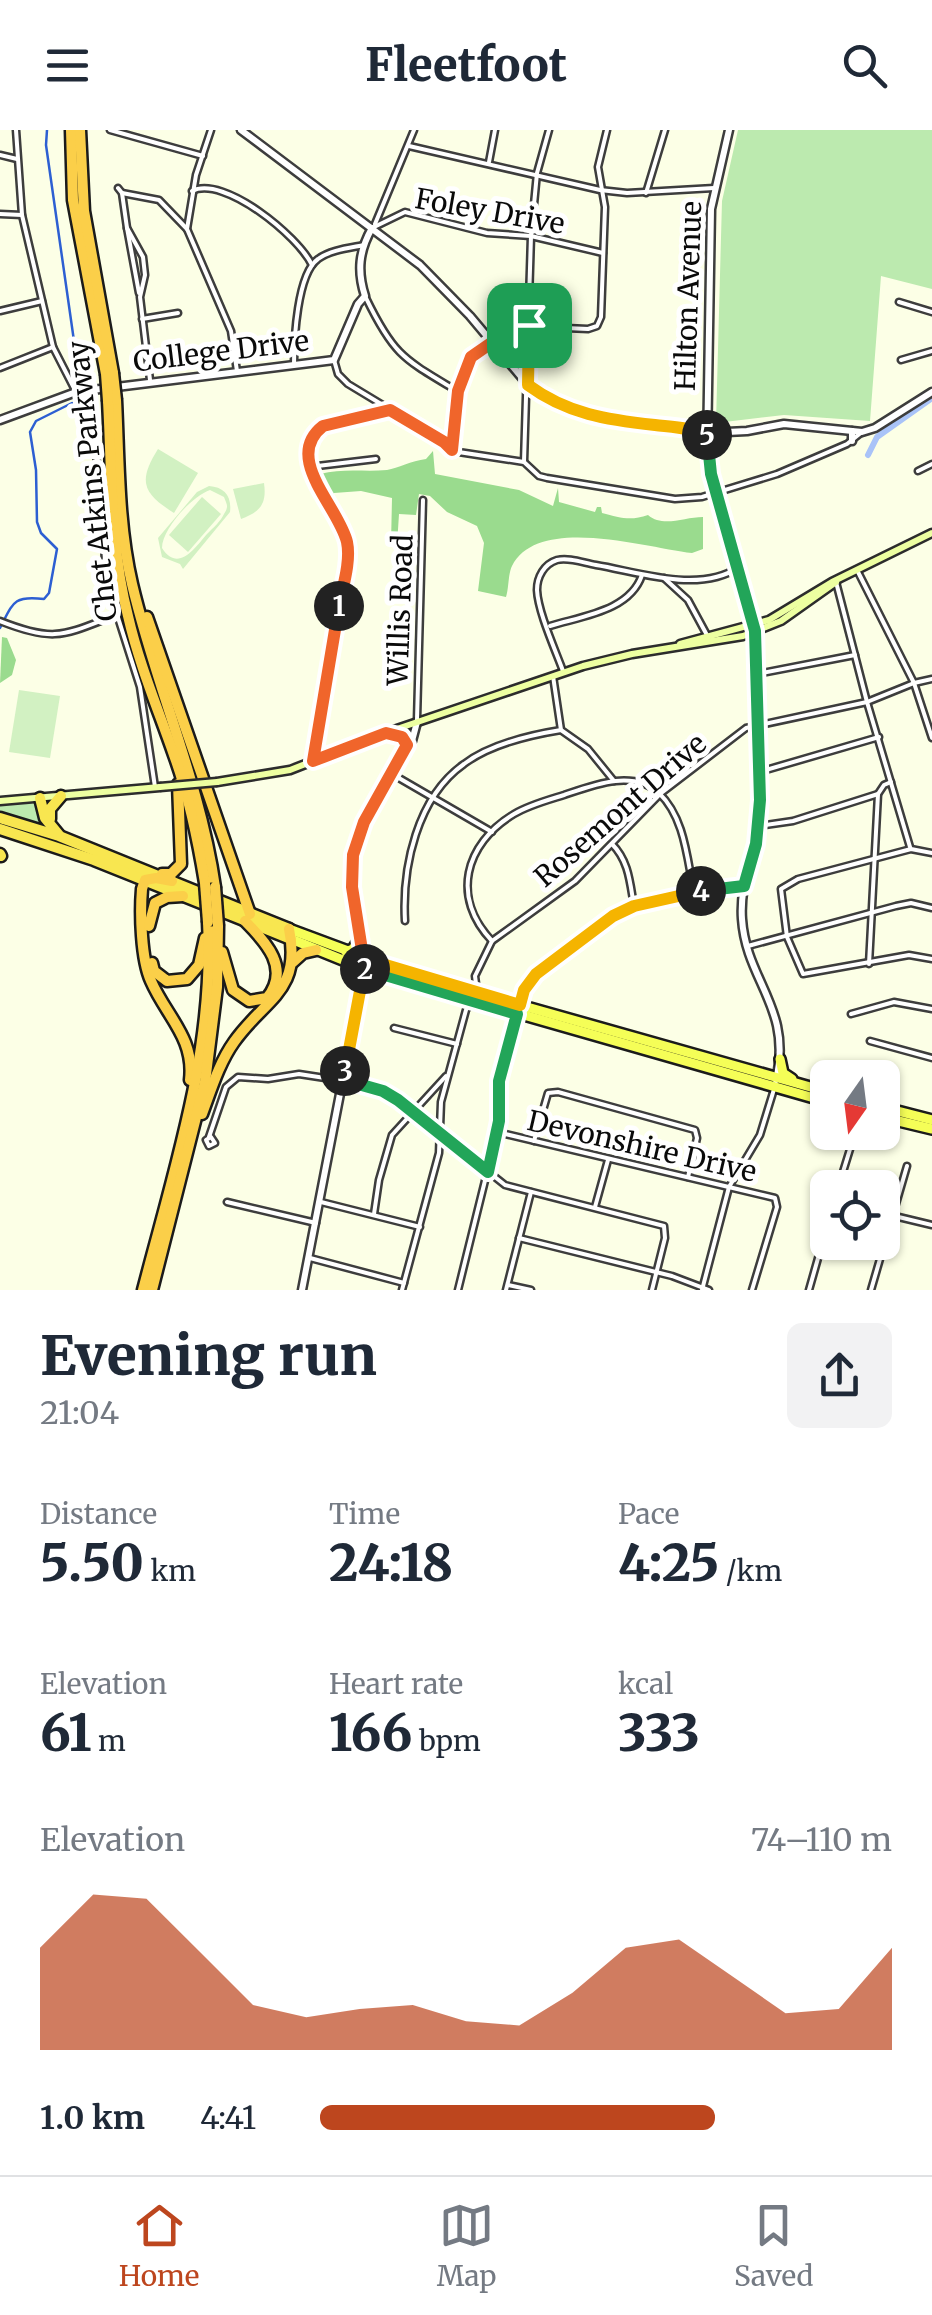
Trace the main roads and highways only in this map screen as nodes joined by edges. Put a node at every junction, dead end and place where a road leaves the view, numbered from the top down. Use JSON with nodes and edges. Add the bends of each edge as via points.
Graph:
{"nodes":[{"id":1,"x":72,"y":130,"type":"edge"},
{"id":2,"x":80,"y":130,"type":"edge"},
{"id":3,"x":110,"y":374,"type":"junction"},
{"id":4,"x":112,"y":401,"type":"junction"},
{"id":5,"x":121,"y":504,"type":"junction"},
{"id":6,"x":932,"y":532,"type":"edge"},
{"id":7,"x":755,"y":628,"type":"junction"},
{"id":8,"x":677,"y":646,"type":"junction"},
{"id":9,"x":176,"y":758,"type":"junction"},
{"id":10,"x":61,"y":796,"type":"junction"},
{"id":11,"x":40,"y":798,"type":"junction"},
{"id":12,"x":0,"y":800,"type":"edge"},
{"id":13,"x":0,"y":818,"type":"edge"},
{"id":14,"x":51,"y":825,"type":"junction"},
{"id":15,"x":0,"y":828,"type":"edge"},
{"id":16,"x":59,"y":836,"type":"junction"},
{"id":17,"x":32,"y":837,"type":"junction"},
{"id":18,"x":0,"y":840,"type":"edge"},
{"id":19,"x":149,"y":877,"type":"junction"},
{"id":20,"x":210,"y":885,"type":"junction"},
{"id":21,"x":183,"y":896,"type":"junction"},
{"id":22,"x":248,"y":917,"type":"junction"},
{"id":23,"x":213,"y":924,"type":"junction"},
{"id":24,"x":290,"y":934,"type":"junction"},
{"id":25,"x":360,"y":938,"type":"road end"},
{"id":26,"x":316,"y":950,"type":"junction"},
{"id":27,"x":346,"y":952,"type":"junction"},
{"id":28,"x":292,"y":963,"type":"junction"},
{"id":29,"x":363,"y":964,"type":"junction"},
{"id":30,"x":471,"y":1001,"type":"junction"},
{"id":31,"x":518,"y":1010,"type":"junction"},
{"id":32,"x":644,"y":1050,"type":"junction"},
{"id":33,"x":679,"y":1050,"type":"junction"},
{"id":34,"x":780,"y":1059,"type":"road end"},
{"id":35,"x":776,"y":1082,"type":"junction"},
{"id":36,"x":807,"y":1086,"type":"junction"},
{"id":37,"x":810,"y":1087,"type":"edge"},
{"id":38,"x":810,"y":1095,"type":"edge"},
{"id":39,"x":900,"y":1112,"type":"edge"},
{"id":40,"x":932,"y":1120,"type":"edge"},
{"id":41,"x":900,"y":1121,"type":"edge"},
{"id":42,"x":932,"y":1129,"type":"edge"},
{"id":43,"x":176,"y":1160,"type":"junction"},
{"id":44,"x":181,"y":1172,"type":"junction"},
{"id":45,"x":143,"y":1290,"type":"edge"},
{"id":46,"x":152,"y":1290,"type":"edge"}],
"edges":[{"from":1,"to":3,"type":"highway","name":"Chet Atkins Parkway","via":[[74,200]]},
{"from":2,"to":3,"type":"highway","name":"Chet Atkins Parkway","via":[[84,211]]},
{"from":3,"to":4,"type":"highway","name":"Chet Atkins Parkway","bridge":true},
{"from":4,"to":5,"type":"highway","name":"Chet Atkins Parkway"},
{"from":4,"to":9,"type":"highway","name":"Chet Atkins Parkway","via":[[113,511],[124,600]]},
{"from":5,"to":20,"type":"highway","name":"Chet Atkins Parkway","via":[[138,606],[202,815]]},
{"from":5,"to":22,"type":"highway","via":[[149,624]]},
{"from":6,"to":7,"type":"main road"},
{"from":7,"to":8,"type":"main road"},
{"from":7,"to":8,"type":"main road","via":[[730,640]]},
{"from":8,"to":10,"type":"main road","bridge":true,"via":[[553,676],[270,776]]},
{"from":9,"to":19,"type":"highway","via":[[181,864],[171,874]]},
{"from":9,"to":20,"type":"highway","name":"Chet Atkins Parkway"},
{"from":10,"to":11,"type":"main road"},
{"from":10,"to":14,"type":"highway","via":[[50,809]]},
{"from":11,"to":12,"type":"main road"},
{"from":11,"to":14,"type":"highway"},
{"from":13,"to":16,"type":"highway"},
{"from":14,"to":16,"type":"highway"},
{"from":15,"to":17,"type":"highway"},
{"from":16,"to":19,"type":"highway"},
{"from":17,"to":18,"type":"highway"},
{"from":17,"to":19,"type":"highway"},
{"from":19,"to":21,"type":"highway"},
{"from":19,"to":22,"type":"highway"},
{"from":19,"to":43,"type":"highway","via":[[141,898],[145,960],[189,1047],[192,1068]]},
{"from":20,"to":23,"type":"highway","name":"Chet Atkins Parkway","bridge":true},
{"from":21,"to":22,"type":"highway"},
{"from":21,"to":23,"type":"highway","via":[[160,899],[152,909],[151,960],[160,978],[177,982],[194,974]]},
{"from":22,"to":23,"type":"highway","via":[[276,962],[272,992],[258,1001],[233,990]]},
{"from":22,"to":24,"type":"highway"},
{"from":23,"to":43,"type":"highway","name":"Chet Atkins Parkway","via":[[206,1020]]},
{"from":23,"to":44,"type":"highway","name":"Chet Atkins Parkway","via":[[212,1038]]},
{"from":24,"to":26,"type":"main road"},
{"from":24,"to":27,"type":"main road"},
{"from":24,"to":28,"type":"highway"},
{"from":25,"to":27,"type":"main road"},
{"from":26,"to":28,"type":"highway"},
{"from":26,"to":29,"type":"main road"},
{"from":27,"to":29,"type":"main road"},
{"from":28,"to":44,"type":"highway","via":[[277,998],[220,1065]]},
{"from":29,"to":30,"type":"main road"},
{"from":29,"to":30,"type":"main road","via":[[460,988]]},
{"from":30,"to":31,"type":"main road"},
{"from":31,"to":32,"type":"main road"},
{"from":31,"to":33,"type":"main road"},
{"from":32,"to":33,"type":"main road"},
{"from":32,"to":35,"type":"main road"},
{"from":33,"to":35,"type":"main road"},
{"from":34,"to":36,"type":"main road","via":[[785,1075]]},
{"from":35,"to":36,"type":"main road"},
{"from":35,"to":38,"type":"main road"},
{"from":36,"to":37,"type":"main road"},
{"from":39,"to":40,"type":"main road"},
{"from":41,"to":42,"type":"main road"},
{"from":43,"to":45,"type":"highway","name":"Chet Atkins Parkway"},
{"from":44,"to":46,"type":"highway","name":"Chet Atkins Parkway"}]}
